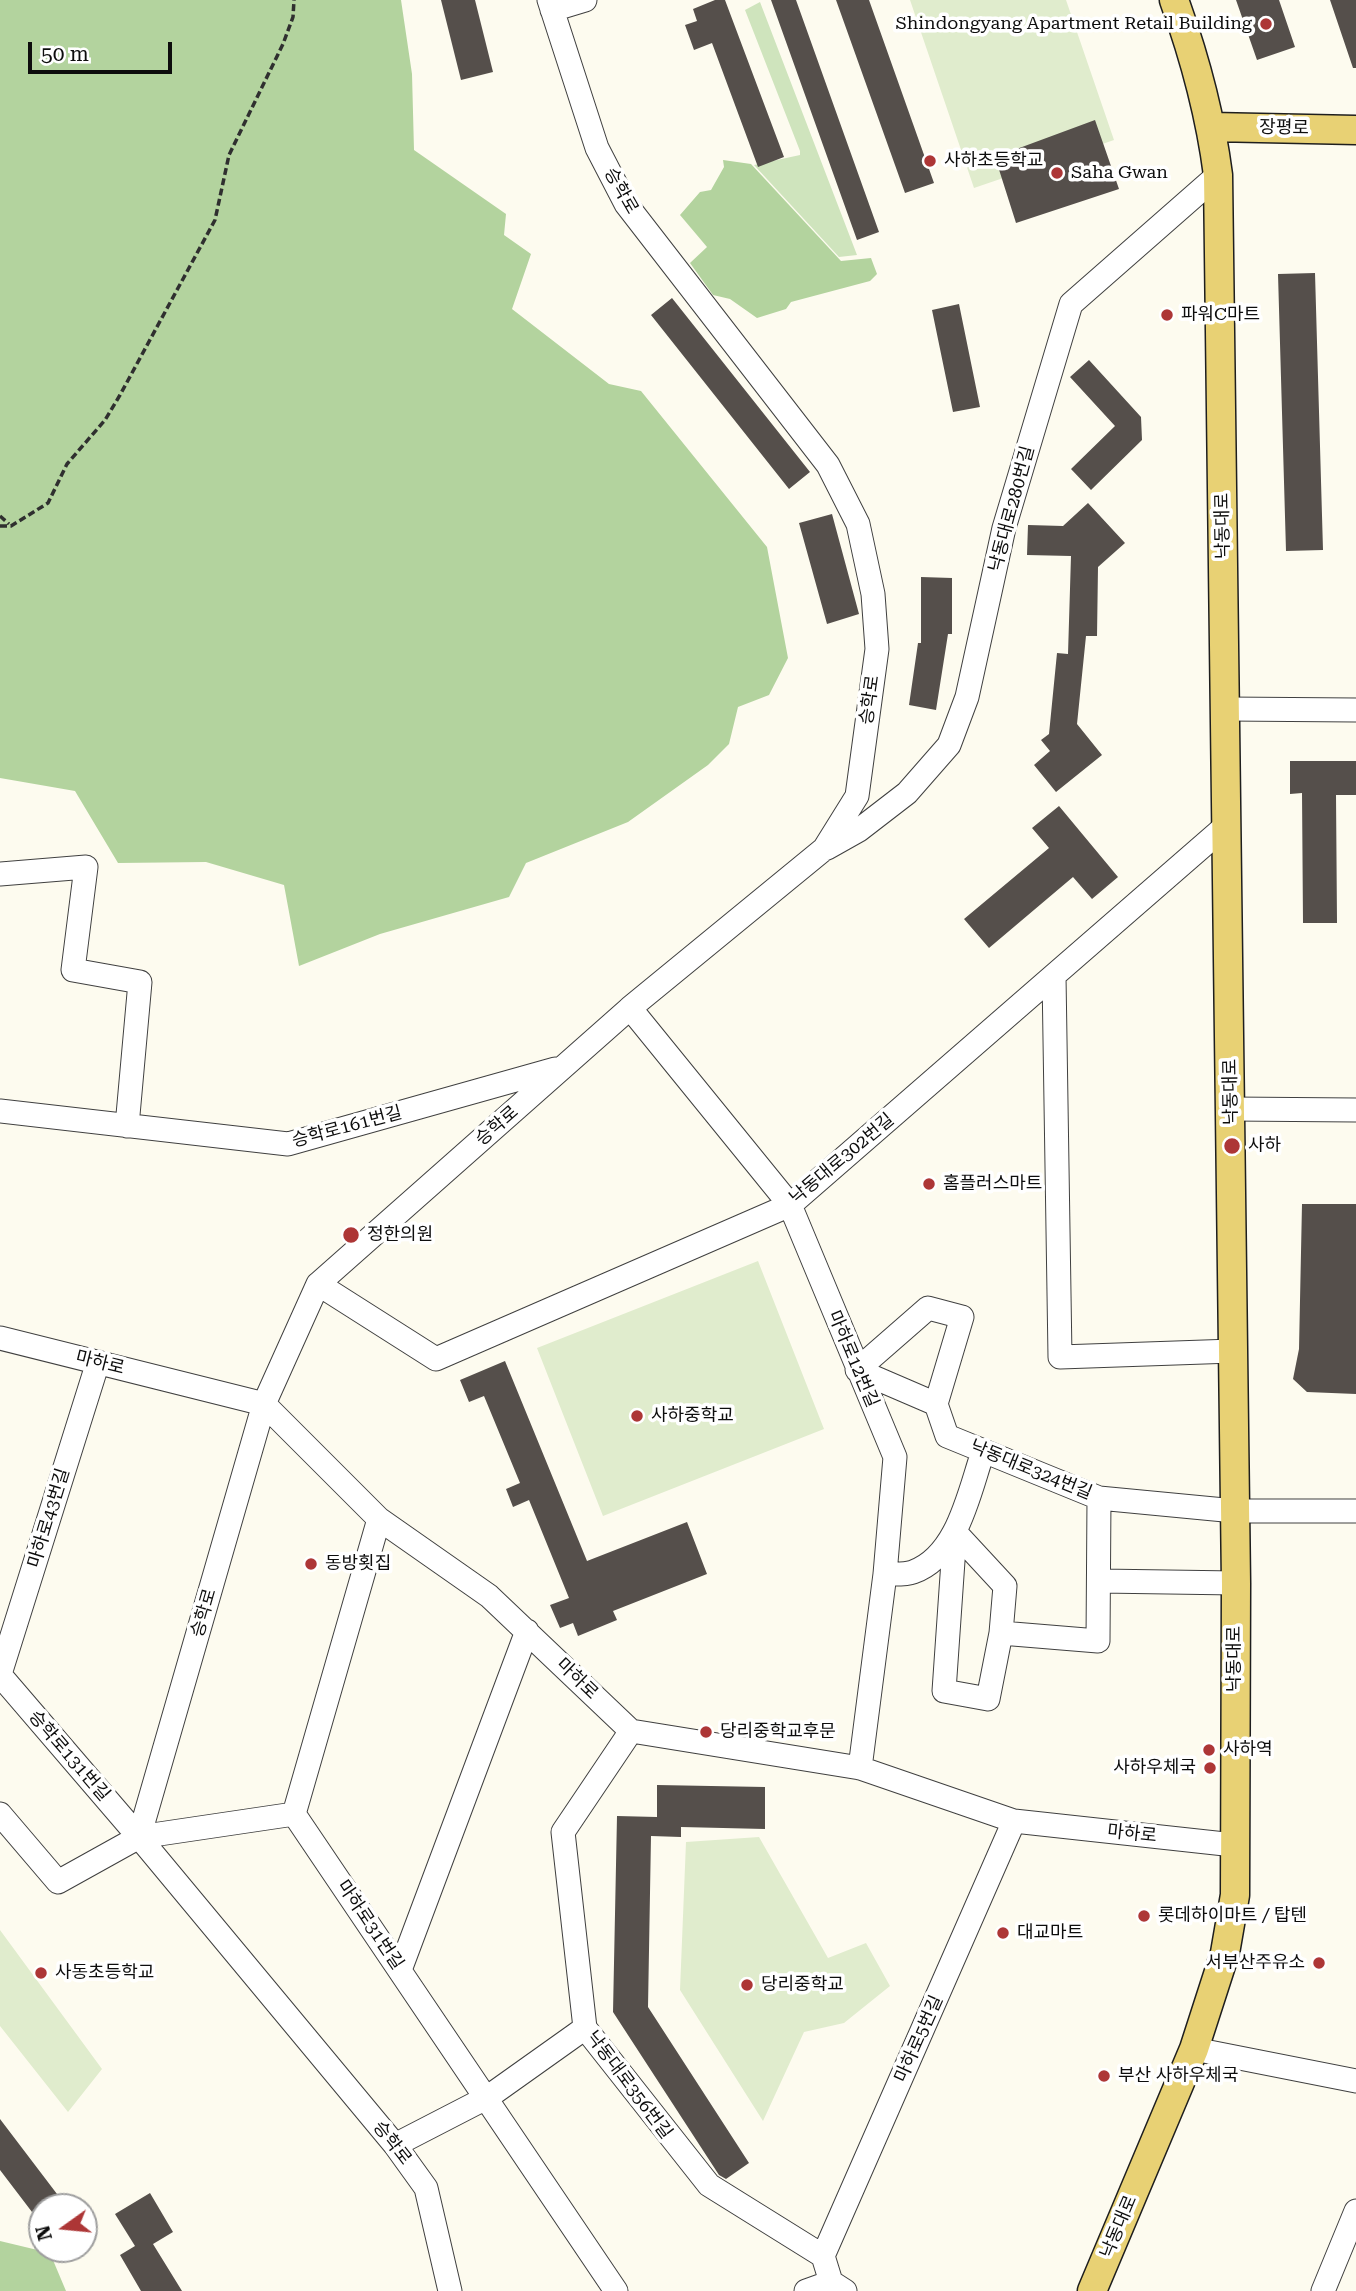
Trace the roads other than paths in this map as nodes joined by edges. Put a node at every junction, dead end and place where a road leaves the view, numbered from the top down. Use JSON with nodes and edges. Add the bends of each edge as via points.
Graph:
{"nodes":[{"id":1,"x":585,"y":0,"type":"edge"},
{"id":2,"x":1174,"y":0,"type":"edge"},
{"id":3,"x":551,"y":5,"type":"edge"},
{"id":4,"x":1212,"y":127,"type":"junction"},
{"id":5,"x":1356,"y":130,"type":"edge"},
{"id":6,"x":1218,"y":175,"type":"junction"},
{"id":7,"x":1226,"y":709,"type":"junction"},
{"id":8,"x":1356,"y":710,"type":"edge"},
{"id":9,"x":1228,"y":824,"type":"junction"},
{"id":10,"x":824,"y":849,"type":"junction"},
{"id":11,"x":0,"y":874,"type":"edge"},
{"id":12,"x":1054,"y":976,"type":"junction"},
{"id":13,"x":630,"y":1008,"type":"junction"},
{"id":14,"x":563,"y":1067,"type":"junction"},
{"id":15,"x":1231,"y":1110,"type":"junction"},
{"id":16,"x":1356,"y":1110,"type":"edge"},
{"id":17,"x":0,"y":1111,"type":"edge"},
{"id":18,"x":127,"y":1126,"type":"junction"},
{"id":19,"x":790,"y":1205,"type":"junction"},
{"id":20,"x":318,"y":1284,"type":"junction"},
{"id":21,"x":0,"y":1338,"type":"edge"},
{"id":22,"x":1233,"y":1351,"type":"junction"},
{"id":23,"x":98,"y":1362,"type":"junction"},
{"id":24,"x":857,"y":1370,"type":"junction"},
{"id":25,"x":264,"y":1404,"type":"junction"},
{"id":26,"x":936,"y":1404,"type":"junction"},
{"id":27,"x":983,"y":1452,"type":"junction"},
{"id":28,"x":1099,"y":1498,"type":"junction"},
{"id":29,"x":1235,"y":1511,"type":"junction"},
{"id":30,"x":1356,"y":1511,"type":"edge"},
{"id":31,"x":379,"y":1519,"type":"junction"},
{"id":32,"x":955,"y":1532,"type":"junction"},
{"id":33,"x":885,"y":1574,"type":"junction"},
{"id":34,"x":1100,"y":1581,"type":"junction"},
{"id":35,"x":1236,"y":1583,"type":"junction"},
{"id":36,"x":527,"y":1631,"type":"junction"},
{"id":37,"x":1001,"y":1633,"type":"junction"},
{"id":38,"x":0,"y":1674,"type":"edge"},
{"id":39,"x":631,"y":1731,"type":"junction"},
{"id":40,"x":860,"y":1768,"type":"junction"},
{"id":41,"x":0,"y":1814,"type":"edge"},
{"id":42,"x":294,"y":1814,"type":"junction"},
{"id":43,"x":1014,"y":1821,"type":"junction"},
{"id":44,"x":139,"y":1837,"type":"junction"},
{"id":45,"x":1234,"y":1846,"type":"junction"},
{"id":46,"x":400,"y":1970,"type":"junction"},
{"id":47,"x":585,"y":2028,"type":"junction"},
{"id":48,"x":1194,"y":2049,"type":"junction"},
{"id":49,"x":1356,"y":2081,"type":"edge"},
{"id":50,"x":488,"y":2097,"type":"junction"},
{"id":51,"x":395,"y":2145,"type":"junction"},
{"id":52,"x":1356,"y":2211,"type":"edge"},
{"id":53,"x":823,"y":2256,"type":"junction"},
{"id":54,"x":835,"y":2288,"type":"edge"},
{"id":55,"x":450,"y":2291,"type":"edge"},
{"id":56,"x":615,"y":2291,"type":"edge"},
{"id":57,"x":806,"y":2291,"type":"edge"},
{"id":58,"x":1092,"y":2291,"type":"edge"},
{"id":59,"x":1323,"y":2291,"type":"edge"}],
"edges":[{"from":1,"to":3,"type":"street"},
{"from":2,"to":4,"type":"main road","name":"낙동대로","via":[[1198,64]]},
{"from":3,"to":10,"type":"street","name":"승학로","via":[[597,148],[626,204],[828,465],[858,524],[873,594],[877,649],[857,796]]},
{"from":4,"to":5,"type":"main road","name":"장평로"},
{"from":4,"to":6,"type":"main road","name":"낙동대로"},
{"from":6,"to":7,"type":"main road","name":"낙동대로"},
{"from":6,"to":10,"type":"street","name":"낙동대로280번길","via":[[1071,304],[1004,528],[967,697],[949,746],[907,793],[859,830]]},
{"from":7,"to":8,"type":"street"},
{"from":7,"to":9,"type":"main road","name":"낙동대로"},
{"from":9,"to":12,"type":"street","name":"낙동대로302번길"},
{"from":9,"to":15,"type":"main road","name":"낙동대로"},
{"from":10,"to":13,"type":"street","name":"승학로"},
{"from":11,"to":18,"type":"street","via":[[86,867],[73,970],[140,982]]},
{"from":12,"to":19,"type":"street","name":"낙동대로302번길"},
{"from":12,"to":22,"type":"street","via":[[1060,1357]]},
{"from":13,"to":14,"type":"street","name":"승학로"},
{"from":13,"to":19,"type":"street","name":"마하로12번길"},
{"from":14,"to":18,"type":"street","name":"승학로161번길","via":[[288,1144]]},
{"from":14,"to":20,"type":"street","name":"승학로"},
{"from":15,"to":16,"type":"street"},
{"from":15,"to":22,"type":"main road","name":"낙동대로"},
{"from":17,"to":18,"type":"street","name":"승학로161번길"},
{"from":19,"to":20,"type":"street","name":"낙동대로302번길","via":[[436,1359]]},
{"from":19,"to":24,"type":"street","name":"마하로12번길"},
{"from":20,"to":25,"type":"street","name":"승학로"},
{"from":21,"to":23,"type":"street","name":"마하로"},
{"from":22,"to":29,"type":"main road","name":"낙동대로"},
{"from":23,"to":25,"type":"street","name":"마하로"},
{"from":23,"to":38,"type":"street","name":"마하로43번길"},
{"from":24,"to":26,"type":"street"},
{"from":24,"to":26,"type":"street","via":[[928,1308],[962,1317]]},
{"from":24,"to":33,"type":"street","name":"마하로12번길","via":[[895,1457]]},
{"from":25,"to":31,"type":"street","name":"마하로"},
{"from":25,"to":44,"type":"street","name":"승학로"},
{"from":26,"to":27,"type":"street","name":"낙동대로324번길","via":[[947,1436]]},
{"from":27,"to":28,"type":"street","name":"낙동대로324번길"},
{"from":27,"to":32,"type":"street"},
{"from":28,"to":29,"type":"street","name":"낙동대로324번길"},
{"from":28,"to":34,"type":"street"},
{"from":29,"to":30,"type":"street","name":"낙동대로324번길"},
{"from":29,"to":35,"type":"main road","name":"낙동대로"},
{"from":31,"to":36,"type":"street","name":"마하로","via":[[489,1595]]},
{"from":31,"to":42,"type":"street"},
{"from":32,"to":33,"type":"street","via":[[932,1560],[912,1573]]},
{"from":32,"to":37,"type":"street","via":[[1005,1586]]},
{"from":32,"to":37,"type":"street","via":[[944,1691],[988,1699]]},
{"from":33,"to":40,"type":"street","name":"마하로12번길"},
{"from":34,"to":35,"type":"street"},
{"from":34,"to":37,"type":"street","via":[[1098,1641]]},
{"from":35,"to":45,"type":"main road","name":"낙동대로"},
{"from":36,"to":39,"type":"street","name":"마하로"},
{"from":36,"to":46,"type":"street"},
{"from":38,"to":44,"type":"street","name":"승학로131번길"},
{"from":39,"to":40,"type":"street","name":"마하로"},
{"from":39,"to":47,"type":"street","name":"낙동대로356번길","via":[[563,1832]]},
{"from":40,"to":43,"type":"street","name":"마하로"},
{"from":41,"to":44,"type":"street","via":[[58,1882]]},
{"from":42,"to":44,"type":"street"},
{"from":42,"to":46,"type":"street","name":"마하로31번길"},
{"from":43,"to":45,"type":"street","name":"마하로"},
{"from":43,"to":53,"type":"street","name":"마하로5번길"},
{"from":44,"to":51,"type":"street","name":"승학로"},
{"from":45,"to":48,"type":"main road","name":"낙동대로","via":[[1235,1895],[1225,1953]]},
{"from":46,"to":50,"type":"street","name":"마하로31번길"},
{"from":47,"to":50,"type":"street"},
{"from":47,"to":53,"type":"street","name":"낙동대로356번길","via":[[709,2185]]},
{"from":48,"to":49,"type":"street"},
{"from":48,"to":58,"type":"main road","name":"낙동대로"},
{"from":50,"to":51,"type":"street"},
{"from":50,"to":56,"type":"street","name":"마하로31번길"},
{"from":51,"to":55,"type":"street","name":"승학로","via":[[426,2188]]},
{"from":52,"to":59,"type":"street"},
{"from":53,"to":54,"type":"street"},
{"from":54,"to":57,"type":"street"}]}
